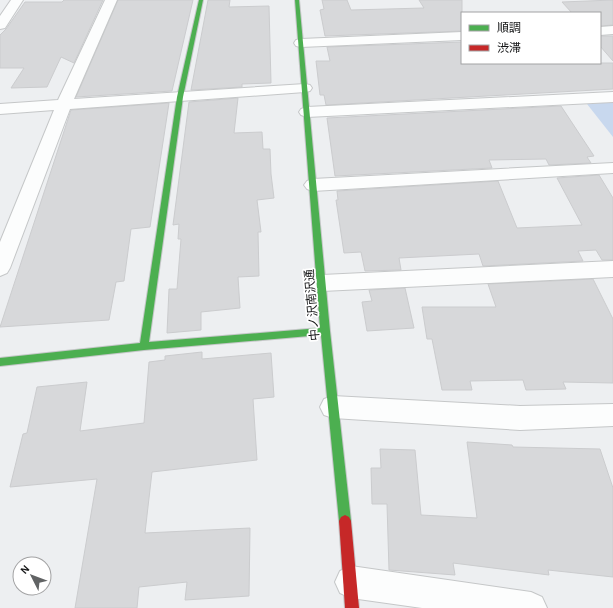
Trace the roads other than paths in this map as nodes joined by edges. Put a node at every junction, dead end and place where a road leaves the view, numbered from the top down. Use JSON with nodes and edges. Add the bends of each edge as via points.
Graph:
{"nodes":[{"id":1,"x":17,"y":0,"type":"edge"},
{"id":2,"x":111,"y":0,"type":"edge"},
{"id":3,"x":201,"y":0,"type":"edge"},
{"id":4,"x":297,"y":0,"type":"edge"},
{"id":5,"x":0,"y":25,"type":"edge"},
{"id":6,"x":613,"y":30,"type":"edge"},
{"id":7,"x":601,"y":31,"type":"edge"},
{"id":8,"x":461,"y":36,"type":"edge"},
{"id":9,"x":301,"y":43,"type":"junction"},
{"id":10,"x":305,"y":88,"type":"junction"},
{"id":11,"x":180,"y":97,"type":"junction"},
{"id":12,"x":613,"y":97,"type":"edge"},
{"id":13,"x":64,"y":104,"type":"junction"},
{"id":14,"x":0,"y":108,"type":"edge"},
{"id":15,"x":307,"y":112,"type":"junction"},
{"id":16,"x":613,"y":168,"type":"edge"},
{"id":17,"x":314,"y":185,"type":"junction"},
{"id":18,"x":0,"y":268,"type":"edge"},
{"id":19,"x":613,"y":269,"type":"edge"},
{"id":20,"x":322,"y":284,"type":"junction"},
{"id":21,"x":325,"y":331,"type":"junction"},
{"id":22,"x":144,"y":346,"type":"junction"},
{"id":23,"x":0,"y":362,"type":"edge"},
{"id":24,"x":333,"y":407,"type":"junction"},
{"id":25,"x":613,"y":415,"type":"edge"},
{"id":26,"x":352,"y":595,"type":"edge"},
{"id":27,"x":531,"y":608,"type":"edge"}],
"edges":[{"from":1,"to":5,"type":"street"},
{"from":2,"to":13,"type":"street"},
{"from":3,"to":11,"type":"street"},
{"from":4,"to":9,"type":"street","name":"中ノ沢南沢通"},
{"from":6,"to":7,"type":"street"},
{"from":8,"to":9,"type":"street"},
{"from":9,"to":10,"type":"street","name":"中ノ沢南沢通"},
{"from":10,"to":11,"type":"street"},
{"from":10,"to":15,"type":"street","name":"中ノ沢南沢通"},
{"from":11,"to":13,"type":"street"},
{"from":11,"to":22,"type":"street"},
{"from":12,"to":15,"type":"street"},
{"from":13,"to":14,"type":"street"},
{"from":13,"to":18,"type":"street"},
{"from":15,"to":17,"type":"street","name":"中ノ沢南沢通"},
{"from":16,"to":17,"type":"street"},
{"from":17,"to":20,"type":"street","name":"中ノ沢南沢通"},
{"from":19,"to":20,"type":"street"},
{"from":20,"to":21,"type":"street","name":"中ノ沢南沢通"},
{"from":21,"to":22,"type":"street"},
{"from":21,"to":24,"type":"street","name":"中ノ沢南沢通"},
{"from":22,"to":23,"type":"street"},
{"from":24,"to":25,"type":"street","via":[[520,418]]},
{"from":24,"to":26,"type":"street","name":"中ノ沢南沢通"},
{"from":26,"to":27,"type":"street"}]}
